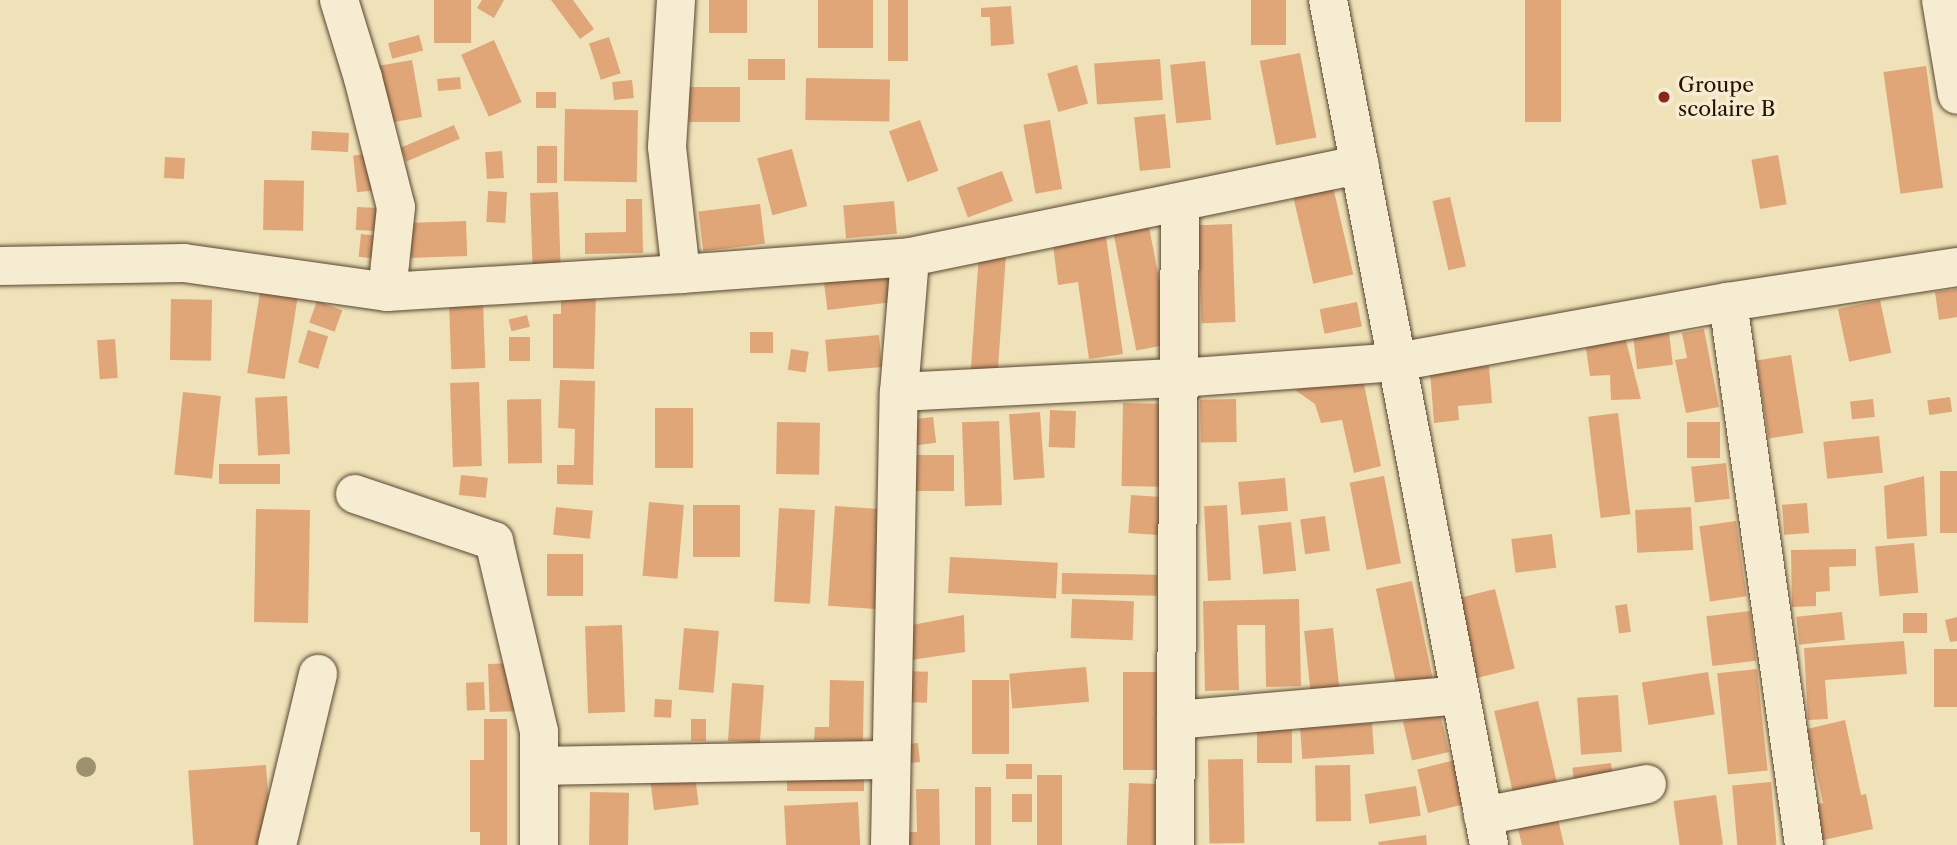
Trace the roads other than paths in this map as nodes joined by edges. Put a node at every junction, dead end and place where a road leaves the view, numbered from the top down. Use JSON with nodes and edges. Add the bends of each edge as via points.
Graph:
{"nodes":[{"id":1,"x":339,"y":0,"type":"edge"},
{"id":2,"x":676,"y":0,"type":"edge"},
{"id":3,"x":1328,"y":0,"type":"edge"},
{"id":4,"x":1941,"y":0,"type":"edge"},
{"id":5,"x":1957,"y":95,"type":"edge"},
{"id":6,"x":1360,"y":165,"type":"junction"},
{"id":7,"x":1180,"y":203,"type":"junction"},
{"id":8,"x":910,"y":257,"type":"junction"},
{"id":9,"x":0,"y":266,"type":"edge"},
{"id":10,"x":1957,"y":267,"type":"edge"},
{"id":11,"x":681,"y":274,"type":"junction"},
{"id":12,"x":387,"y":292,"type":"junction"},
{"id":13,"x":1728,"y":302,"type":"junction"},
{"id":14,"x":1397,"y":362,"type":"junction"},
{"id":15,"x":1179,"y":378,"type":"junction"},
{"id":16,"x":900,"y":392,"type":"junction"},
{"id":17,"x":355,"y":494,"type":"dead end"},
{"id":18,"x":318,"y":674,"type":"dead end"},
{"id":19,"x":1460,"y":695,"type":"junction"},
{"id":20,"x":1176,"y":720,"type":"junction"},
{"id":21,"x":890,"y":760,"type":"junction"},
{"id":22,"x":539,"y":766,"type":"junction"},
{"id":23,"x":1647,"y":784,"type":"dead end"},
{"id":24,"x":1486,"y":830,"type":"edge"},
{"id":25,"x":277,"y":845,"type":"edge"},
{"id":26,"x":539,"y":845,"type":"edge"},
{"id":27,"x":890,"y":845,"type":"edge"},
{"id":28,"x":1175,"y":845,"type":"edge"},
{"id":29,"x":1804,"y":845,"type":"edge"}],
"edges":[{"from":1,"to":12,"type":"street","via":[[396,207]]},
{"from":2,"to":11,"type":"street","via":[[667,147]]},
{"from":3,"to":6,"type":"street"},
{"from":4,"to":5,"type":"street"},
{"from":6,"to":7,"type":"street"},
{"from":6,"to":14,"type":"street"},
{"from":7,"to":8,"type":"street"},
{"from":7,"to":15,"type":"street"},
{"from":8,"to":11,"type":"street"},
{"from":8,"to":16,"type":"street"},
{"from":9,"to":12,"type":"street","via":[[184,262]]},
{"from":10,"to":13,"type":"street"},
{"from":11,"to":12,"type":"street"},
{"from":13,"to":14,"type":"street"},
{"from":13,"to":29,"type":"street"},
{"from":14,"to":15,"type":"street"},
{"from":14,"to":19,"type":"street"},
{"from":15,"to":16,"type":"street"},
{"from":15,"to":20,"type":"street"},
{"from":16,"to":21,"type":"street"},
{"from":17,"to":22,"type":"street","via":[[494,541],[539,732]]},
{"from":18,"to":25,"type":"street"},
{"from":19,"to":20,"type":"street"},
{"from":19,"to":24,"type":"street"},
{"from":20,"to":28,"type":"street"},
{"from":21,"to":22,"type":"street"},
{"from":21,"to":27,"type":"street"},
{"from":22,"to":26,"type":"street"},
{"from":23,"to":24,"type":"street"}]}
